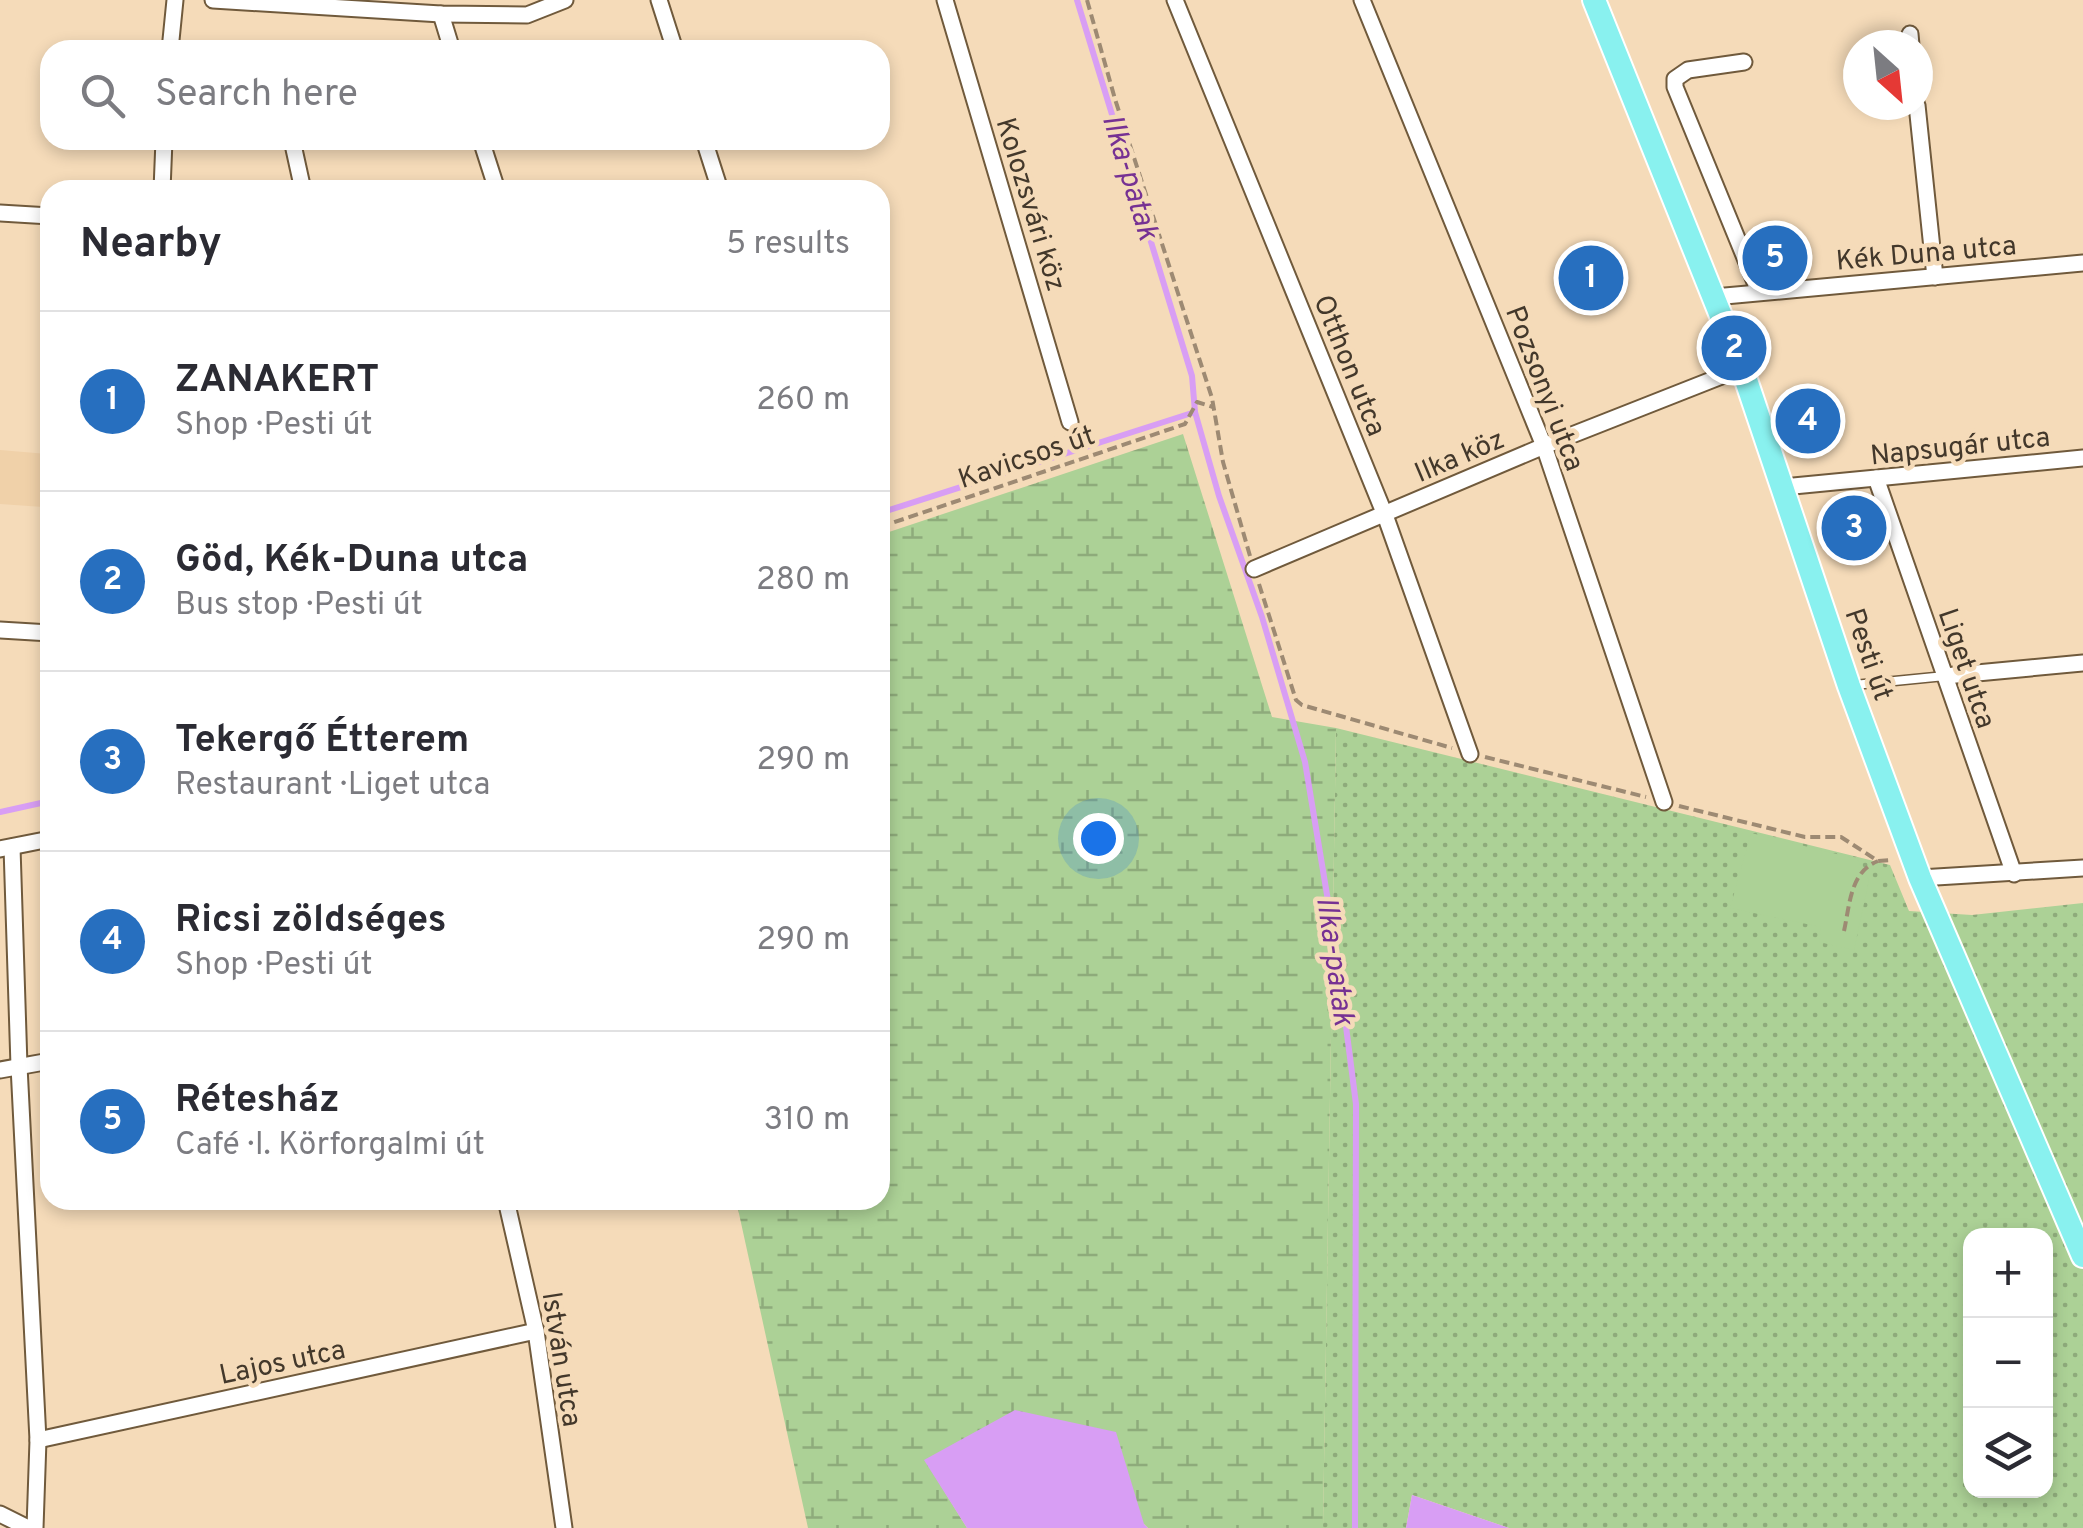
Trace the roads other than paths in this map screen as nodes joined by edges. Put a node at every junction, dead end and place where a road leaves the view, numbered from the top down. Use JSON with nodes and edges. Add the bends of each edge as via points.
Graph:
{"nodes":[{"id":1,"x":175,"y":0,"type":"edge"},
{"id":2,"x":213,"y":0,"type":"edge"},
{"id":3,"x":565,"y":0,"type":"edge"},
{"id":4,"x":659,"y":0,"type":"edge"},
{"id":5,"x":945,"y":0,"type":"edge"},
{"id":6,"x":1175,"y":0,"type":"edge"},
{"id":7,"x":1362,"y":0,"type":"edge"},
{"id":8,"x":1594,"y":0,"type":"edge"},
{"id":9,"x":526,"y":7,"type":"edge"},
{"id":10,"x":440,"y":14,"type":"junction"},
{"id":11,"x":171,"y":40,"type":"edge"},
{"id":12,"x":449,"y":40,"type":"edge"},
{"id":13,"x":672,"y":40,"type":"edge"},
{"id":14,"x":1744,"y":62,"type":"dead end"},
{"id":15,"x":1919,"y":120,"type":"edge"},
{"id":16,"x":164,"y":150,"type":"edge"},
{"id":17,"x":294,"y":150,"type":"edge"},
{"id":18,"x":484,"y":150,"type":"edge"},
{"id":19,"x":707,"y":150,"type":"edge"},
{"id":20,"x":162,"y":180,"type":"edge"},
{"id":21,"x":301,"y":180,"type":"edge"},
{"id":22,"x":494,"y":180,"type":"edge"},
{"id":23,"x":717,"y":180,"type":"edge"},
{"id":24,"x":0,"y":213,"type":"edge"},
{"id":25,"x":40,"y":215,"type":"edge"},
{"id":26,"x":2083,"y":263,"type":"edge"},
{"id":27,"x":1935,"y":278,"type":"junction"},
{"id":28,"x":1759,"y":292,"type":"junction"},
{"id":29,"x":1714,"y":297,"type":"junction"},
{"id":30,"x":1742,"y":368,"type":"junction"},
{"id":31,"x":1070,"y":422,"type":"dead end"},
{"id":32,"x":1544,"y":446,"type":"junction"},
{"id":33,"x":2083,"y":458,"type":"edge"},
{"id":34,"x":1876,"y":478,"type":"junction"},
{"id":35,"x":1783,"y":487,"type":"junction"},
{"id":36,"x":1385,"y":515,"type":"junction"},
{"id":37,"x":1254,"y":568,"type":"road end"},
{"id":38,"x":0,"y":630,"type":"edge"},
{"id":39,"x":40,"y":632,"type":"edge"},
{"id":40,"x":2083,"y":663,"type":"edge"},
{"id":41,"x":1944,"y":676,"type":"junction"},
{"id":42,"x":1849,"y":686,"type":"junction"},
{"id":43,"x":1470,"y":754,"type":"road end"},
{"id":44,"x":1664,"y":802,"type":"road end"},
{"id":45,"x":40,"y":840,"type":"edge"},
{"id":46,"x":6,"y":848,"type":"edge"},
{"id":47,"x":1917,"y":868,"type":"junction"},
{"id":48,"x":2083,"y":868,"type":"edge"},
{"id":49,"x":2014,"y":874,"type":"junction"},
{"id":50,"x":40,"y":1063,"type":"edge"},
{"id":51,"x":19,"y":1066,"type":"junction"},
{"id":52,"x":0,"y":1070,"type":"edge"},
{"id":53,"x":508,"y":1210,"type":"edge"},
{"id":54,"x":2083,"y":1256,"type":"edge"},
{"id":55,"x":536,"y":1330,"type":"junction"},
{"id":56,"x":38,"y":1440,"type":"junction"},
{"id":57,"x":0,"y":1514,"type":"edge"},
{"id":58,"x":32,"y":1528,"type":"edge"},
{"id":59,"x":564,"y":1528,"type":"edge"}],
"edges":[{"from":1,"to":11,"type":"street"},
{"from":2,"to":10,"type":"street"},
{"from":3,"to":9,"type":"street"},
{"from":4,"to":13,"type":"street"},
{"from":5,"to":31,"type":"street","name":"Kolozsvári köz"},
{"from":6,"to":36,"type":"street","name":"Otthon utca"},
{"from":7,"to":32,"type":"street","name":"Pozsonyi utca"},
{"from":8,"to":29,"type":"main road","name":"Pesti út"},
{"from":9,"to":10,"type":"street"},
{"from":10,"to":12,"type":"street"},
{"from":14,"to":28,"type":"street","via":[[1688,70],[1675,79],[1675,88]]},
{"from":15,"to":27,"type":"street"},
{"from":16,"to":20,"type":"street"},
{"from":17,"to":21,"type":"street"},
{"from":18,"to":22,"type":"street"},
{"from":19,"to":23,"type":"street"},
{"from":24,"to":25,"type":"street"},
{"from":26,"to":27,"type":"street","name":"Kék Duna utca"},
{"from":27,"to":28,"type":"street","name":"Kék Duna utca"},
{"from":28,"to":29,"type":"street","name":"Kék Duna utca"},
{"from":29,"to":30,"type":"main road","name":"Pesti út"},
{"from":30,"to":32,"type":"street","name":"Ilka köz"},
{"from":30,"to":35,"type":"main road","name":"Pesti út"},
{"from":32,"to":36,"type":"street","name":"Ilka köz"},
{"from":32,"to":44,"type":"street","name":"Pozsonyi utca"},
{"from":33,"to":34,"type":"street","name":"Napsugár utca"},
{"from":34,"to":35,"type":"street","name":"Napsugár utca"},
{"from":34,"to":41,"type":"street","name":"Liget utca"},
{"from":35,"to":42,"type":"main road","name":"Pesti út"},
{"from":36,"to":37,"type":"street","name":"Ilka köz"},
{"from":36,"to":43,"type":"street","name":"Otthon utca"},
{"from":38,"to":39,"type":"street"},
{"from":40,"to":41,"type":"street"},
{"from":41,"to":42,"type":"lane"},
{"from":41,"to":49,"type":"street","name":"Liget utca"},
{"from":42,"to":47,"type":"main road","name":"Pesti út"},
{"from":45,"to":46,"type":"street"},
{"from":46,"to":51,"type":"street"},
{"from":47,"to":49,"type":"street"},
{"from":47,"to":54,"type":"main road","name":"Pesti út"},
{"from":48,"to":49,"type":"street"},
{"from":50,"to":51,"type":"street"},
{"from":51,"to":52,"type":"street"},
{"from":51,"to":56,"type":"street"},
{"from":53,"to":55,"type":"street","name":"István utca"},
{"from":55,"to":56,"type":"street","name":"Lajos utca"},
{"from":55,"to":59,"type":"street","name":"István utca"},
{"from":56,"to":58,"type":"street"},
{"from":57,"to":58,"type":"street"}]}
